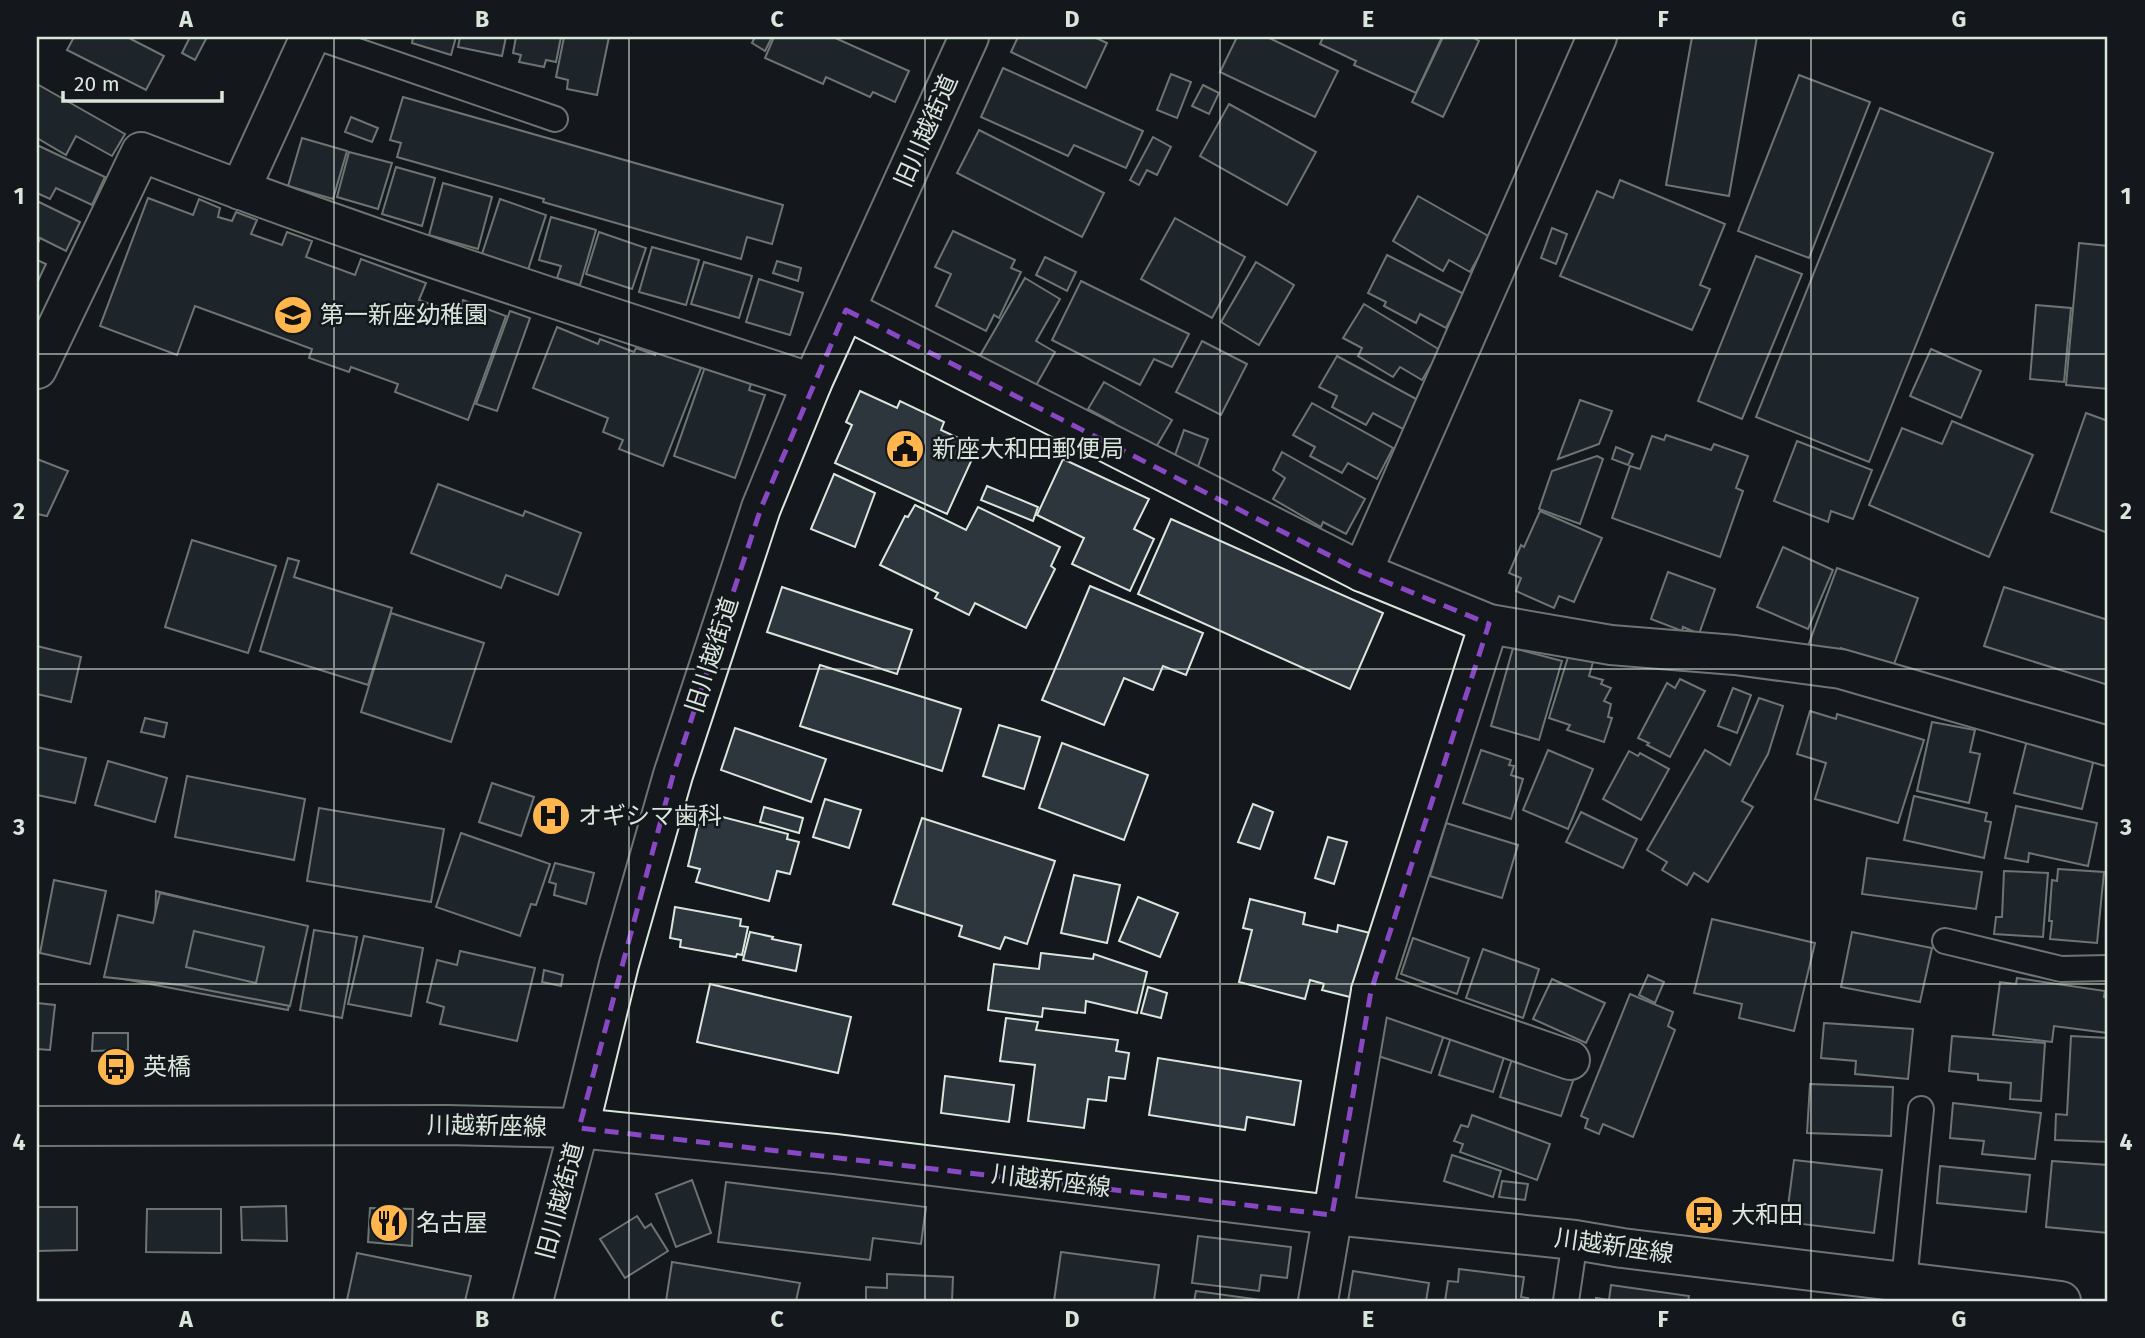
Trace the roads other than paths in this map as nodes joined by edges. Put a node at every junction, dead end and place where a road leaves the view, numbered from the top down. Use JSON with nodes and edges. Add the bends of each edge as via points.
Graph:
{"nodes":[{"id":1,"x":310,"y":37,"type":"edge"},
{"id":2,"x":317,"y":37,"type":"edge"},
{"id":3,"x":969,"y":37,"type":"edge"},
{"id":4,"x":1597,"y":37,"type":"edge"},
{"id":5,"x":555,"y":119,"type":"dead end"},
{"id":6,"x":240,"y":190,"type":"junction"},
{"id":7,"x":846,"y":310,"type":"junction"},
{"id":8,"x":37,"y":369,"type":"edge"},
{"id":9,"x":812,"y":383,"type":"junction"},
{"id":10,"x":1362,"y":572,"type":"junction"},
{"id":11,"x":1489,"y":624,"type":"junction"},
{"id":12,"x":2108,"y":746,"type":"edge"},
{"id":13,"x":1945,"y":941,"type":"dead end"},
{"id":14,"x":2108,"y":968,"type":"edge"},
{"id":15,"x":1371,"y":991,"type":"junction"},
{"id":16,"x":1570,"y":1060,"type":"dead end"},
{"id":17,"x":1921,"y":1109,"type":"dead end"},
{"id":18,"x":37,"y":1126,"type":"edge"},
{"id":19,"x":579,"y":1128,"type":"junction"},
{"id":20,"x":1332,"y":1215,"type":"junction"},
{"id":21,"x":1576,"y":1240,"type":"junction"},
{"id":22,"x":1904,"y":1282,"type":"junction"},
{"id":23,"x":533,"y":1301,"type":"edge"},
{"id":24,"x":1318,"y":1301,"type":"edge"},
{"id":25,"x":1566,"y":1301,"type":"edge"},
{"id":26,"x":2061,"y":1301,"type":"edge"}],
"edges":[{"from":1,"to":6,"type":"street"},
{"from":2,"to":5,"type":"lane"},
{"from":3,"to":7,"type":"street","name":"旧川越街道"},
{"from":4,"to":10,"type":"street"},
{"from":6,"to":8,"type":"street","via":[[141,152]]},
{"from":6,"to":9,"type":"street"},
{"from":7,"to":9,"type":"street","name":"旧川越街道"},
{"from":7,"to":10,"type":"street"},
{"from":9,"to":19,"type":"street","name":"旧川越街道","via":[[761,508],[673,775],[618,964]]},
{"from":10,"to":11,"type":"street"},
{"from":11,"to":12,"type":"street","via":[[1611,645],[1841,669]]},
{"from":11,"to":15,"type":"street"},
{"from":13,"to":14,"type":"lane","via":[[2061,969]]},
{"from":15,"to":16,"type":"street"},
{"from":15,"to":20,"type":"street"},
{"from":17,"to":22,"type":"lane"},
{"from":18,"to":19,"type":"street","name":"川越新座線"},
{"from":19,"to":20,"type":"street","name":"川越新座線","via":[[835,1154]]},
{"from":19,"to":23,"type":"street","name":"旧川越街道"},
{"from":20,"to":21,"type":"street","name":"川越新座線"},
{"from":20,"to":24,"type":"street"},
{"from":21,"to":22,"type":"street","name":"川越新座線"},
{"from":21,"to":25,"type":"lane"},
{"from":22,"to":26,"type":"street","name":"川越新座線"}]}
